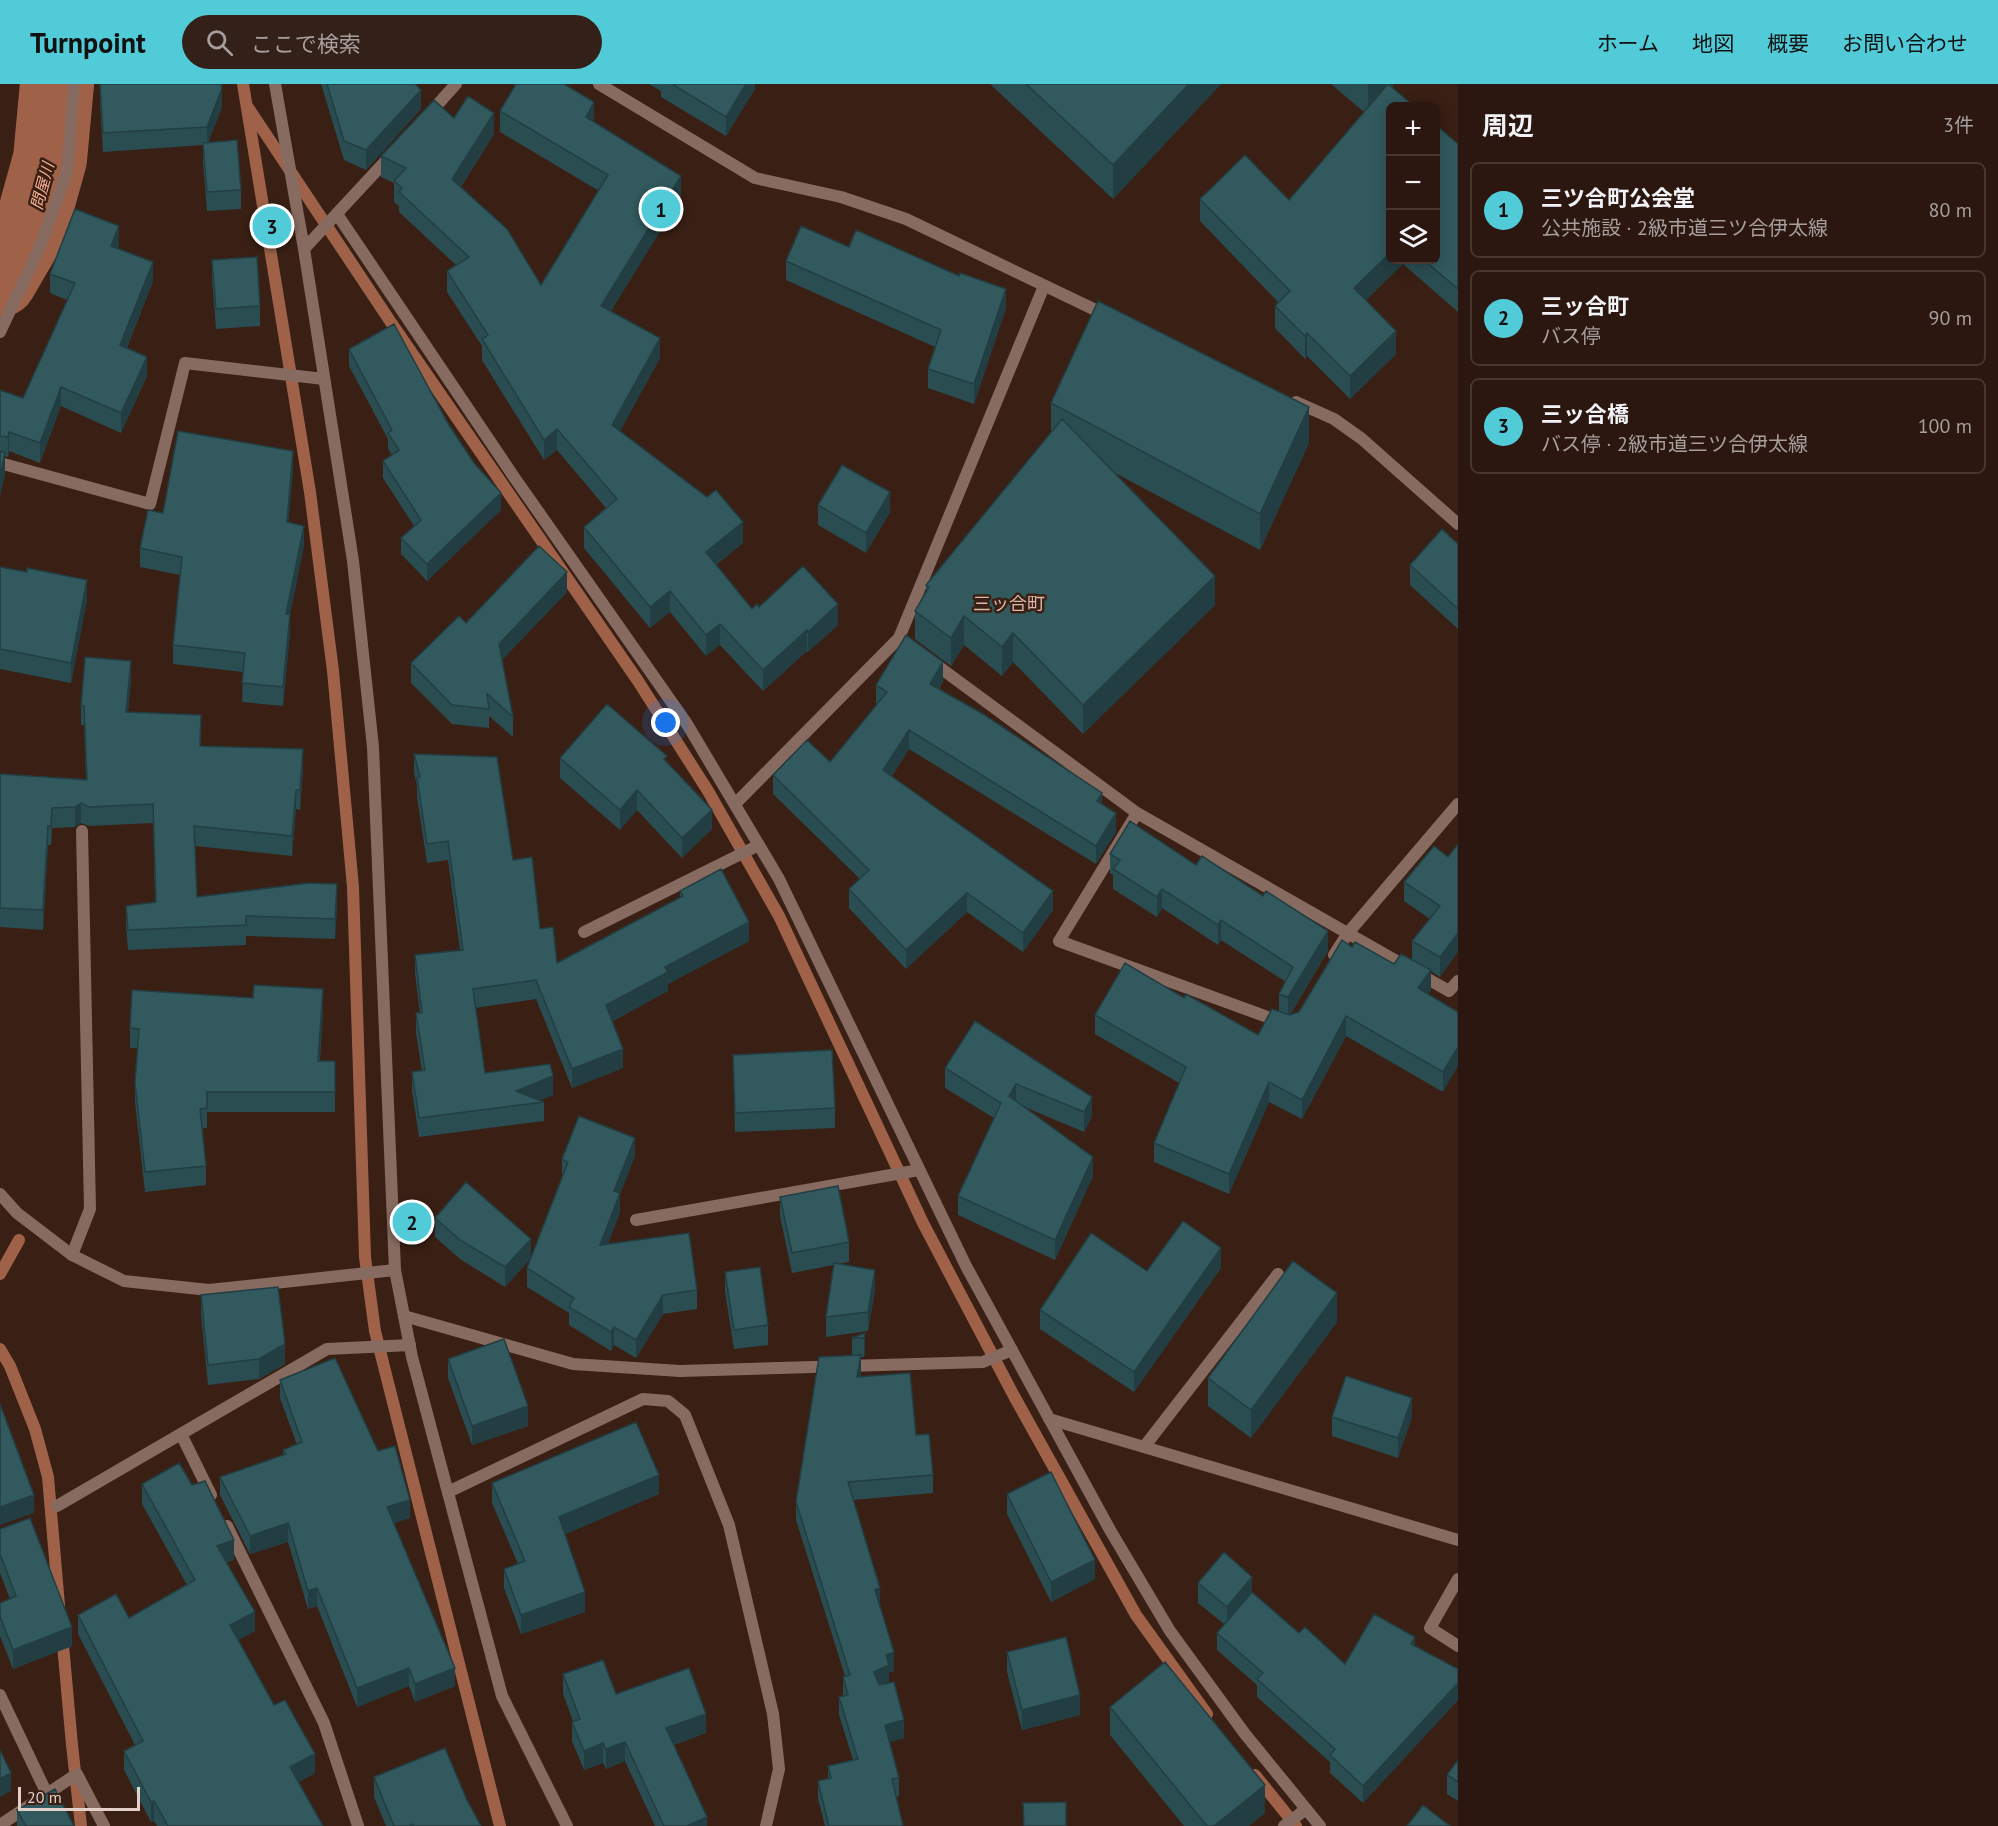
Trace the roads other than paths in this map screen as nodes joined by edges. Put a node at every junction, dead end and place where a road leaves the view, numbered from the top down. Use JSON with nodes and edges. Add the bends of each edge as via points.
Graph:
{"nodes":[{"id":1,"x":74,"y":84,"type":"edge"},
{"id":2,"x":275,"y":84,"type":"edge"},
{"id":3,"x":456,"y":84,"type":"edge"},
{"id":4,"x":599,"y":84,"type":"edge"},
{"id":5,"x":416,"y":128,"type":"edge"},
{"id":6,"x":400,"y":145,"type":"edge"},
{"id":7,"x":337,"y":214,"type":"junction"},
{"id":8,"x":304,"y":249,"type":"junction"},
{"id":9,"x":1044,"y":286,"type":"junction"},
{"id":10,"x":1119,"y":321,"type":"edge"},
{"id":11,"x":0,"y":332,"type":"edge"},
{"id":12,"x":324,"y":379,"type":"junction"},
{"id":13,"x":1280,"y":395,"type":"edge"},
{"id":14,"x":0,"y":463,"type":"edge"},
{"id":15,"x":1458,"y":524,"type":"edge"},
{"id":16,"x":908,"y":645,"type":"junction"},
{"id":17,"x":735,"y":804,"type":"junction"},
{"id":18,"x":1458,"y":804,"type":"edge"},
{"id":19,"x":1137,"y":813,"type":"junction"},
{"id":20,"x":82,"y":831,"type":"dead end"},
{"id":21,"x":759,"y":845,"type":"junction"},
{"id":22,"x":584,"y":932,"type":"dead end"},
{"id":23,"x":1348,"y":933,"type":"junction"},
{"id":24,"x":1325,"y":970,"type":"edge"},
{"id":25,"x":1458,"y":981,"type":"edge"},
{"id":26,"x":1292,"y":1027,"type":"edge"},
{"id":27,"x":919,"y":1170,"type":"junction"},
{"id":28,"x":0,"y":1194,"type":"edge"},
{"id":29,"x":636,"y":1220,"type":"dead end"},
{"id":30,"x":72,"y":1255,"type":"junction"},
{"id":31,"x":395,"y":1270,"type":"junction"},
{"id":32,"x":1278,"y":1275,"type":"dead end"},
{"id":33,"x":404,"y":1316,"type":"junction"},
{"id":34,"x":410,"y":1345,"type":"junction"},
{"id":35,"x":1012,"y":1350,"type":"junction"},
{"id":36,"x":1050,"y":1419,"type":"junction"},
{"id":37,"x":181,"y":1434,"type":"junction"},
{"id":38,"x":1144,"y":1447,"type":"junction"},
{"id":39,"x":448,"y":1492,"type":"junction"},
{"id":40,"x":57,"y":1506,"type":"dead end"},
{"id":41,"x":1458,"y":1540,"type":"edge"},
{"id":42,"x":1458,"y":1579,"type":"edge"},
{"id":43,"x":1458,"y":1646,"type":"edge"},
{"id":44,"x":0,"y":1695,"type":"edge"},
{"id":45,"x":47,"y":1794,"type":"junction"},
{"id":46,"x":1306,"y":1809,"type":"junction"},
{"id":47,"x":0,"y":1825,"type":"edge"},
{"id":48,"x":104,"y":1826,"type":"edge"},
{"id":49,"x":358,"y":1826,"type":"edge"},
{"id":50,"x":567,"y":1826,"type":"edge"},
{"id":51,"x":766,"y":1826,"type":"edge"},
{"id":52,"x":1284,"y":1826,"type":"edge"},
{"id":53,"x":1320,"y":1826,"type":"edge"}],
"edges":[{"from":1,"to":11,"type":"street","via":[[67,172],[39,249]]},
{"from":2,"to":8,"type":"street"},
{"from":3,"to":5,"type":"street"},
{"from":4,"to":9,"type":"street","via":[[755,178],[841,197],[906,219]]},
{"from":6,"to":7,"type":"street"},
{"from":7,"to":8,"type":"street"},
{"from":7,"to":17,"type":"street","via":[[687,724]]},
{"from":8,"to":12,"type":"street"},
{"from":9,"to":10,"type":"street"},
{"from":9,"to":16,"type":"street"},
{"from":12,"to":14,"type":"street","via":[[185,363],[150,504]]},
{"from":12,"to":31,"type":"street","via":[[353,561],[373,747]]},
{"from":13,"to":15,"type":"street","via":[[1334,420],[1362,439]]},
{"from":16,"to":17,"type":"street"},
{"from":16,"to":19,"type":"street"},
{"from":17,"to":21,"type":"street"},
{"from":18,"to":23,"type":"street"},
{"from":19,"to":23,"type":"street"},
{"from":19,"to":26,"type":"street","via":[[1059,941]]},
{"from":20,"to":30,"type":"street","via":[[90,1209]]},
{"from":21,"to":22,"type":"street"},
{"from":21,"to":27,"type":"street"},
{"from":23,"to":24,"type":"street"},
{"from":23,"to":25,"type":"street","via":[[1449,991]]},
{"from":27,"to":29,"type":"street"},
{"from":27,"to":35,"type":"street"},
{"from":28,"to":30,"type":"street","via":[[17,1213]]},
{"from":30,"to":31,"type":"street","via":[[124,1281],[209,1290]]},
{"from":31,"to":33,"type":"street"},
{"from":32,"to":38,"type":"street"},
{"from":33,"to":34,"type":"street"},
{"from":33,"to":35,"type":"street","via":[[573,1364],[680,1371],[984,1362]]},
{"from":34,"to":37,"type":"street","via":[[327,1349]]},
{"from":34,"to":39,"type":"street"},
{"from":35,"to":36,"type":"street"},
{"from":36,"to":38,"type":"street"},
{"from":36,"to":46,"type":"street","via":[[1170,1631]]},
{"from":37,"to":40,"type":"street"},
{"from":37,"to":49,"type":"street","via":[[324,1723]]},
{"from":38,"to":41,"type":"street"},
{"from":39,"to":50,"type":"street","via":[[502,1696]]},
{"from":39,"to":51,"type":"street","via":[[643,1399],[668,1401],[685,1415],[729,1525],[773,1714],[779,1769]]},
{"from":42,"to":43,"type":"street","via":[[1430,1628]]},
{"from":44,"to":45,"type":"street"},
{"from":45,"to":47,"type":"street"},
{"from":45,"to":48,"type":"street","via":[[77,1774]]},
{"from":46,"to":52,"type":"street"},
{"from":46,"to":53,"type":"street"}]}
